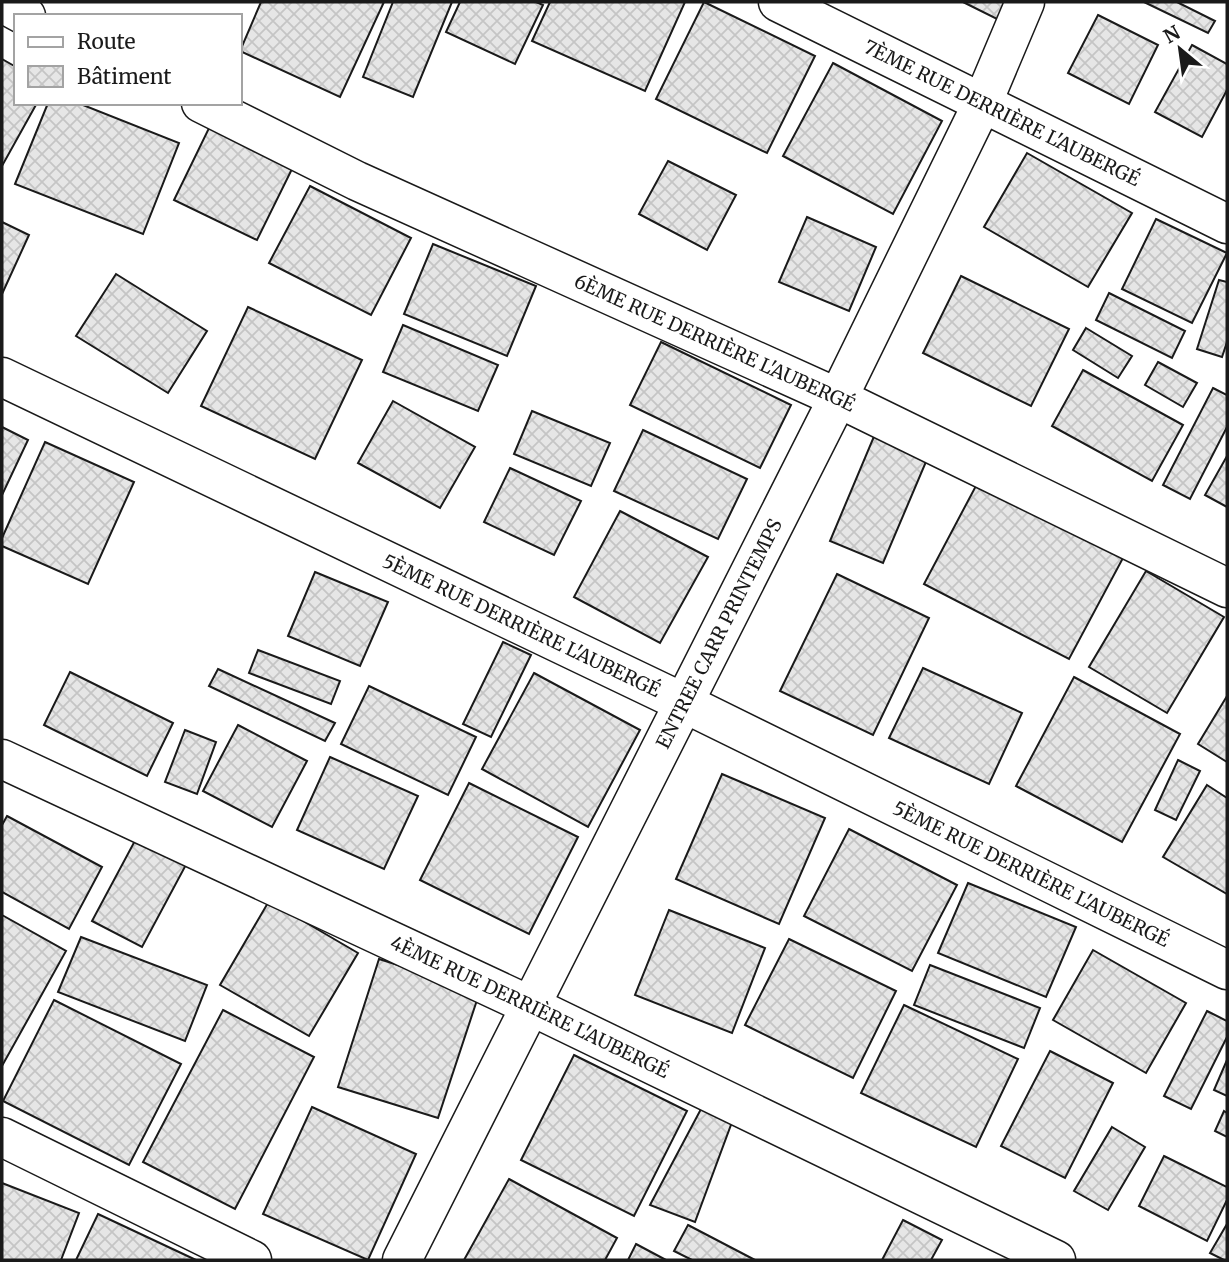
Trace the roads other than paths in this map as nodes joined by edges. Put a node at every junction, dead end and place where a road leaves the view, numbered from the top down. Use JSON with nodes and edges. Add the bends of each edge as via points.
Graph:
{"nodes":[{"id":1,"x":778,"y":2,"type":"edge"},
{"id":2,"x":1025,"y":2,"type":"edge"},
{"id":3,"x":2,"y":3,"type":"edge"},
{"id":4,"x":22,"y":14,"type":"edge"},
{"id":5,"x":982,"y":104,"type":"junction"},
{"id":6,"x":205,"y":105,"type":"edge"},
{"id":7,"x":1227,"y":224,"type":"edge"},
{"id":8,"x":2,"y":377,"type":"edge"},
{"id":9,"x":838,"y":398,"type":"junction"},
{"id":10,"x":1227,"y":588,"type":"edge"},
{"id":11,"x":684,"y":703,"type":"junction"},
{"id":12,"x":2,"y":759,"type":"edge"},
{"id":13,"x":1227,"y":970,"type":"edge"},
{"id":14,"x":531,"y":1006,"type":"junction"},
{"id":15,"x":2,"y":1137,"type":"edge"},
{"id":16,"x":252,"y":1260,"type":"edge"},
{"id":17,"x":402,"y":1260,"type":"edge"},
{"id":18,"x":1056,"y":1260,"type":"edge"}],
"edges":[{"from":1,"to":5,"type":"street","name":"7ÈME RUE DERRIÈRE L'AUBERGÉ"},
{"from":2,"to":5,"type":"street","name":"ENTREE CARR PRINTEMPS"},
{"from":3,"to":4,"type":"street"},
{"from":5,"to":7,"type":"street","name":"7ÈME RUE DERRIÈRE L'AUBERGÉ"},
{"from":5,"to":9,"type":"street","name":"ENTREE CARR PRINTEMPS"},
{"from":6,"to":9,"type":"street","name":"6ÈME RUE DERRIÈRE L'AUBERGÉ","via":[[357,181]]},
{"from":8,"to":11,"type":"street","name":"5ÈME RUE DERRIÈRE L'AUBERGÉ"},
{"from":9,"to":10,"type":"street","name":"6ÈME RUE DERRIÈRE L'AUBERGÉ"},
{"from":9,"to":11,"type":"street","name":"ENTREE CARR PRINTEMPS"},
{"from":11,"to":13,"type":"street","name":"5ÈME RUE DERRIÈRE L'AUBERGÉ"},
{"from":11,"to":14,"type":"street","name":"ENTREE CARR PRINTEMPS"},
{"from":12,"to":14,"type":"street","name":"4ÈME RUE DERRIÈRE L'AUBERGÉ"},
{"from":14,"to":17,"type":"street","name":"ENTREE CARR PRINTEMPS"},
{"from":14,"to":18,"type":"street","name":"4ÈME RUE DERRIÈRE L'AUBERGÉ"},
{"from":15,"to":16,"type":"street"}]}
